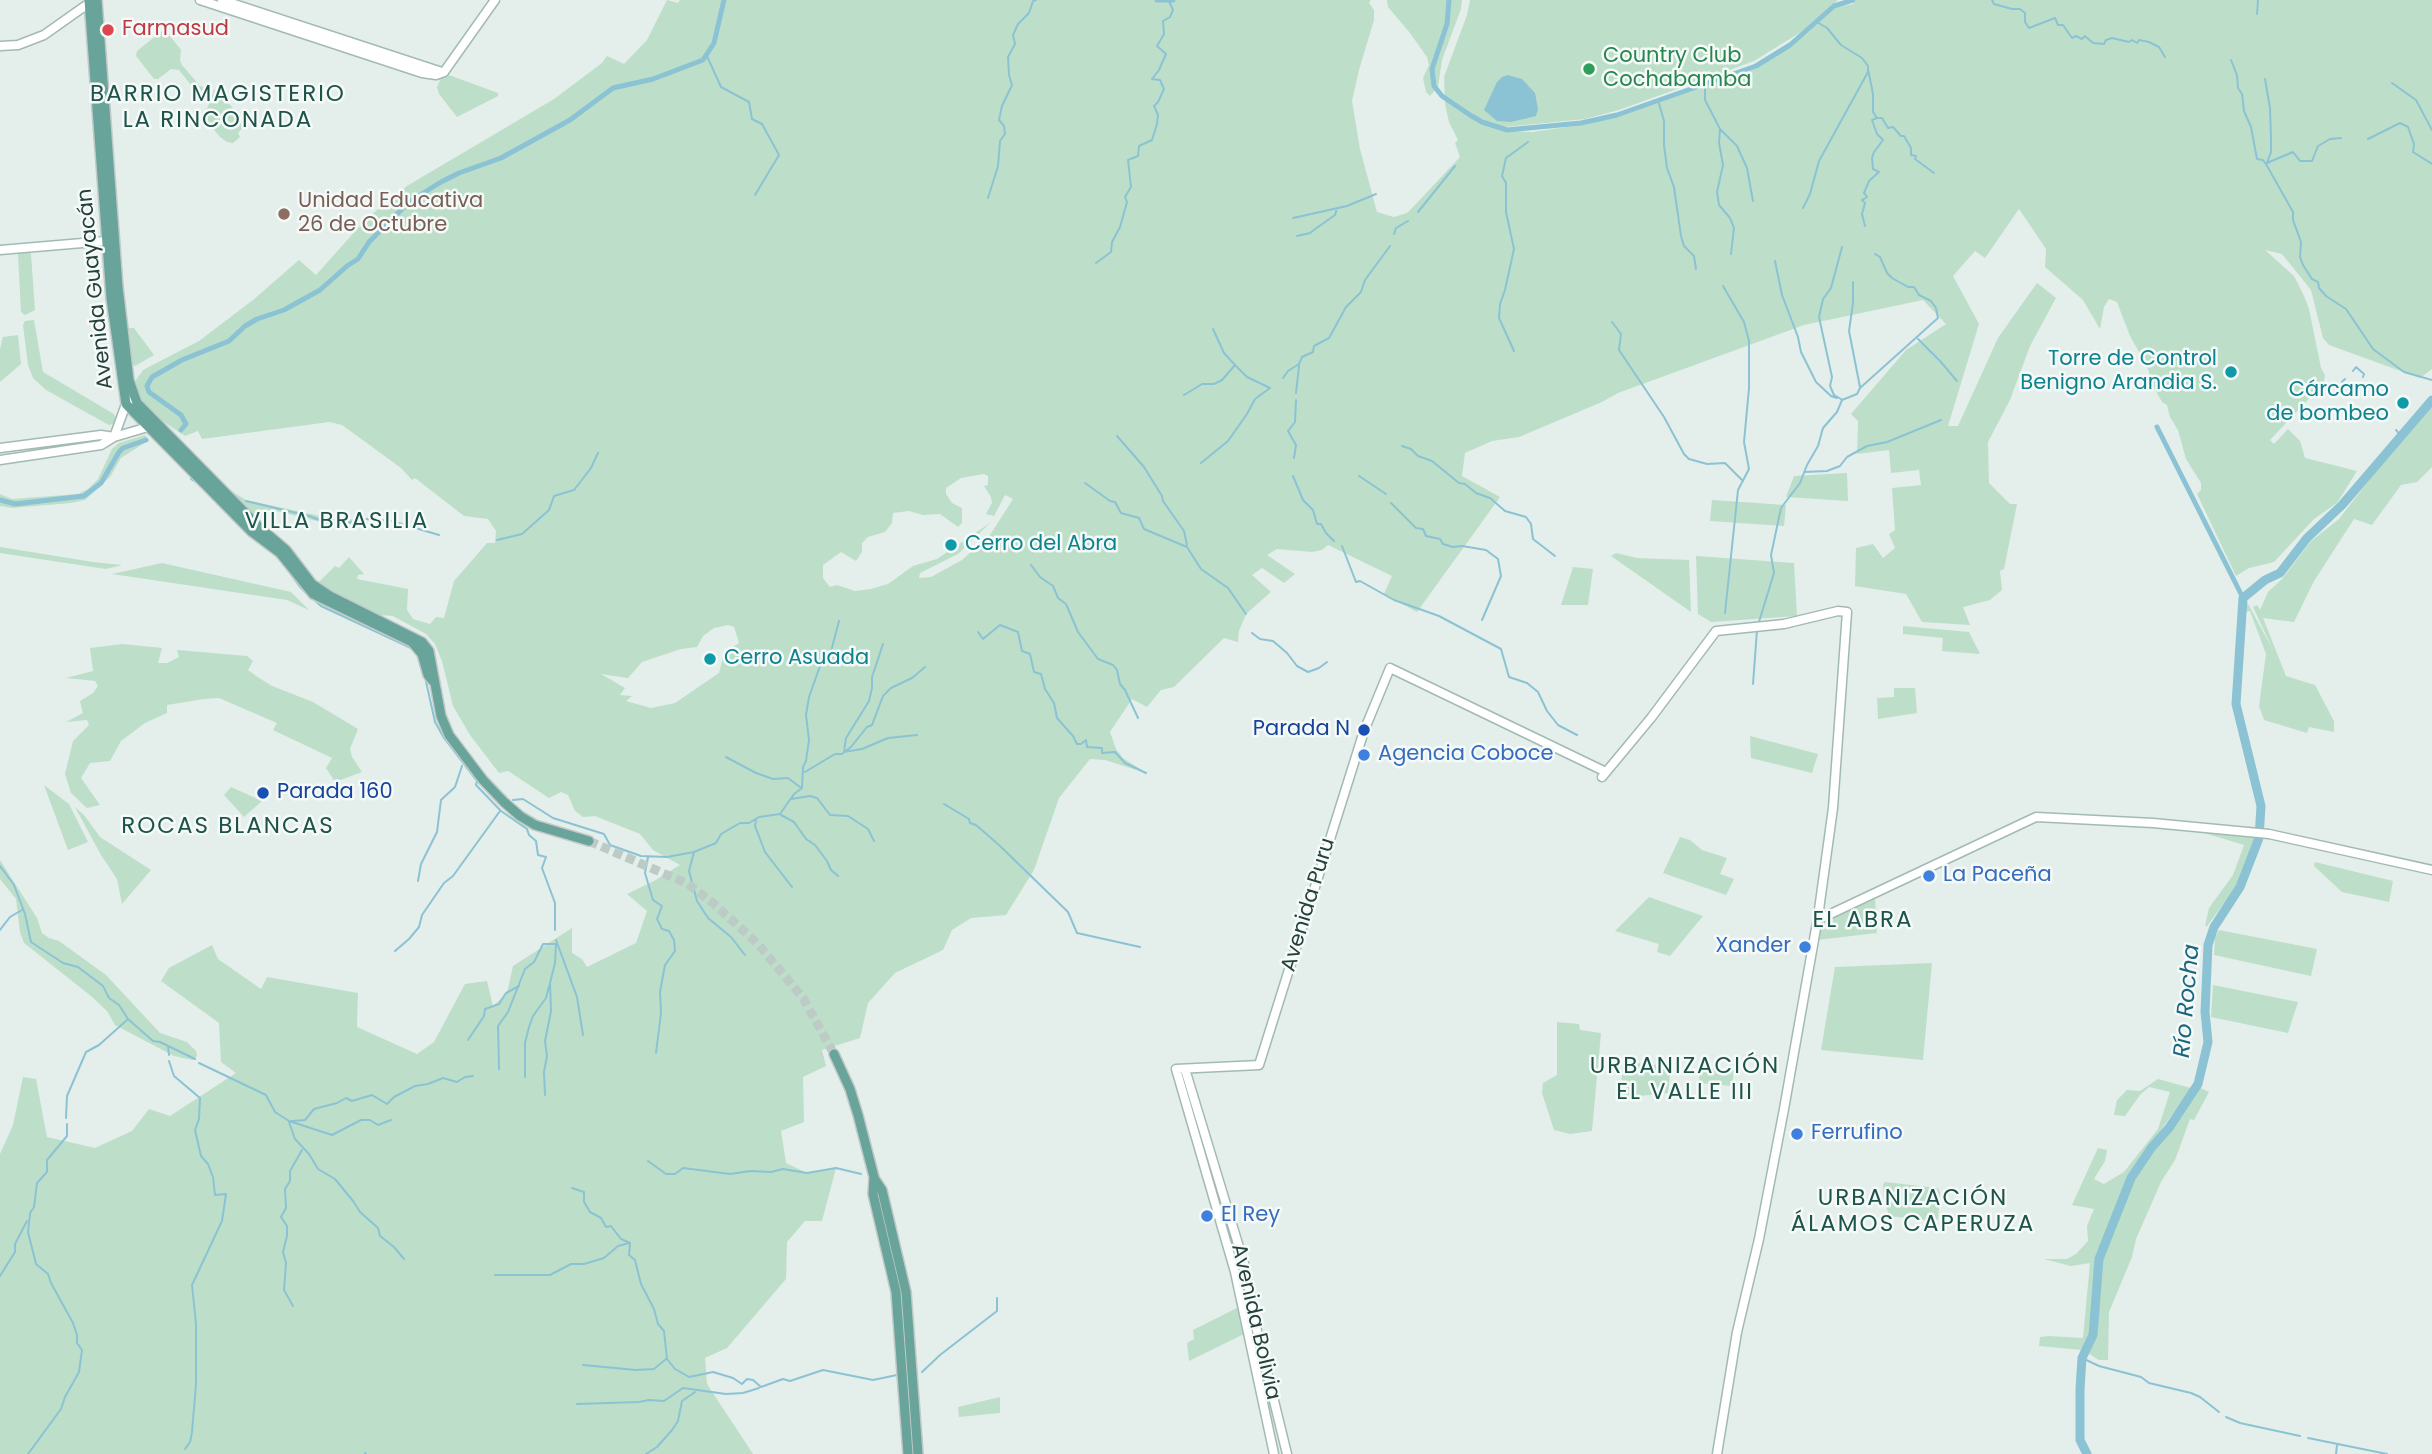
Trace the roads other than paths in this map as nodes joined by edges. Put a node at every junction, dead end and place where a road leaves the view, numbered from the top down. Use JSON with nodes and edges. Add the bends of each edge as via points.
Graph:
{"nodes":[{"id":1,"x":200,"y":0,"type":"edge"},
{"id":2,"x":222,"y":0,"type":"edge"},
{"id":3,"x":495,"y":0,"type":"edge"},
{"id":4,"x":95,"y":1,"type":"edge"},
{"id":5,"x":0,"y":46,"type":"edge"},
{"id":6,"x":444,"y":72,"type":"junction"},
{"id":7,"x":106,"y":241,"type":"junction"},
{"id":8,"x":0,"y":250,"type":"edge"},
{"id":9,"x":130,"y":401,"type":"junction"},
{"id":10,"x":148,"y":428,"type":"junction"},
{"id":11,"x":114,"y":437,"type":"junction"},
{"id":12,"x":0,"y":448,"type":"edge"},
{"id":13,"x":0,"y":460,"type":"edge"},
{"id":14,"x":433,"y":681,"type":"junction"},
{"id":15,"x":589,"y":841,"type":"tunnel mouth"},
{"id":16,"x":2432,"y":870,"type":"edge"},
{"id":17,"x":1818,"y":918,"type":"junction"},
{"id":18,"x":834,"y":1054,"type":"tunnel mouth"},
{"id":19,"x":1180,"y":1069,"type":"junction"},
{"id":20,"x":908,"y":1383,"type":"junction"},
{"id":21,"x":908,"y":1454,"type":"edge"},
{"id":22,"x":918,"y":1454,"type":"edge"},
{"id":23,"x":1274,"y":1454,"type":"edge"},
{"id":24,"x":1287,"y":1454,"type":"edge"},
{"id":25,"x":1717,"y":1454,"type":"edge"}],
"edges":[{"from":1,"to":6,"type":"street","via":[[422,73]]},
{"from":2,"to":6,"type":"street"},
{"from":3,"to":6,"type":"street"},
{"from":4,"to":5,"type":"street","via":[[44,35]]},
{"from":4,"to":7,"type":"main road","name":"Avenida Guayacán"},
{"from":4,"to":9,"type":"main road","name":"Avenida Guayacán"},
{"from":7,"to":8,"type":"street"},
{"from":7,"to":9,"type":"main road","name":"Avenida Guayacán","via":[[111,299]]},
{"from":9,"to":10,"type":"main road","name":"Avenida Guayacán"},
{"from":9,"to":11,"type":"street"},
{"from":9,"to":14,"type":"main road","name":"Avenida Guayacán","via":[[293,557],[312,584],[422,642],[429,652]]},
{"from":10,"to":11,"type":"street"},
{"from":10,"to":14,"type":"main road","name":"Avenida Guayacán","via":[[252,532],[280,553],[313,594],[412,642]]},
{"from":11,"to":12,"type":"street"},
{"from":11,"to":13,"type":"street","via":[[101,445]]},
{"from":14,"to":15,"type":"main road","name":"Avenida Guayacán","via":[[449,735],[504,803],[535,825]]},
{"from":16,"to":17,"type":"street","via":[[2269,834],[2036,817]]},
{"from":17,"to":19,"type":"street","name":"Avenida Puru","via":[[1833,808],[1847,612],[1716,631],[1604,774],[1390,668],[1364,730],[1259,1065]]},
{"from":17,"to":25,"type":"street"},
{"from":18,"to":20,"type":"main road","via":[[850,1089],[900,1259],[909,1313]]},
{"from":19,"to":23,"type":"street","name":"Avenida Bolivia","via":[[1235,1272]]},
{"from":19,"to":24,"type":"street","name":"Avenida Bolivia","via":[[1245,1268]]},
{"from":20,"to":21,"type":"main road"},
{"from":20,"to":22,"type":"main road"}]}
